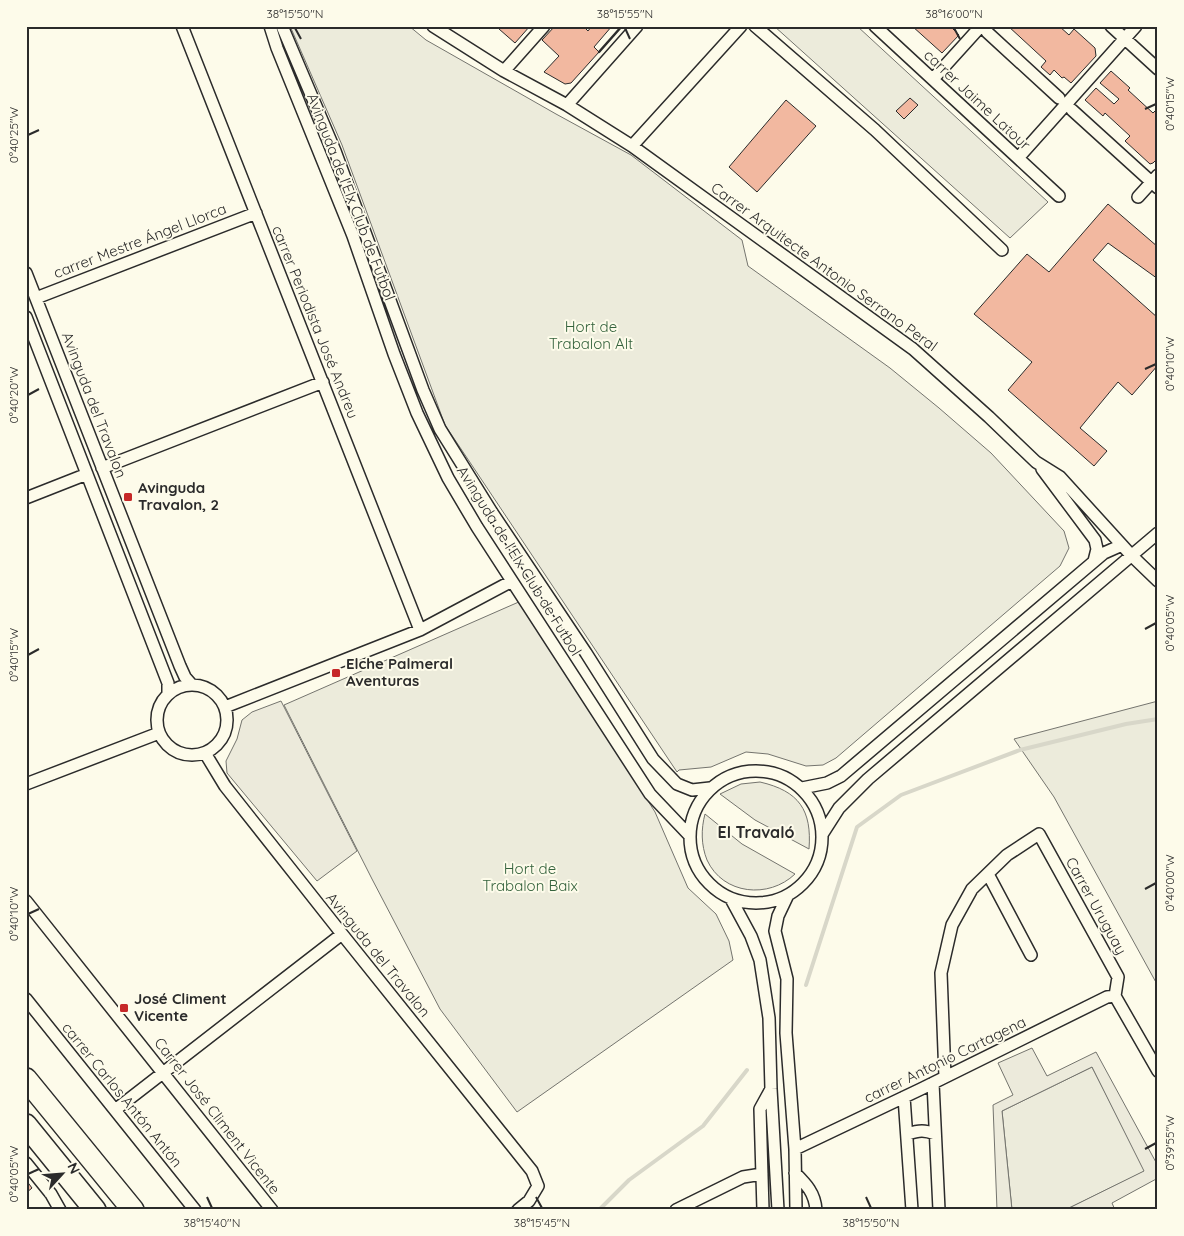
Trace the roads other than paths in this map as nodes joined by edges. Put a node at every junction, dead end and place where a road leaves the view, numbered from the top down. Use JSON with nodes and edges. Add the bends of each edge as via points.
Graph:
{"nodes":[{"id":1,"x":182,"y":26,"type":"edge"},
{"id":2,"x":270,"y":26,"type":"edge"},
{"id":3,"x":282,"y":26,"type":"edge"},
{"id":4,"x":544,"y":26,"type":"edge"},
{"id":5,"x":638,"y":26,"type":"edge"},
{"id":6,"x":740,"y":26,"type":"edge"},
{"id":7,"x":755,"y":26,"type":"edge"},
{"id":8,"x":875,"y":26,"type":"edge"},
{"id":9,"x":1111,"y":26,"type":"edge"},
{"id":10,"x":1136,"y":26,"type":"edge"},
{"id":11,"x":440,"y":28,"type":"edge"},
{"id":12,"x":984,"y":29,"type":"edge"},
{"id":13,"x":1125,"y":39,"type":"junction"},
{"id":14,"x":1158,"y":70,"type":"edge"},
{"id":15,"x":504,"y":71,"type":"junction"},
{"id":16,"x":932,"y":80,"type":"junction"},
{"id":17,"x":1059,"y":98,"type":"dead end"},
{"id":18,"x":567,"y":105,"type":"junction"},
{"id":19,"x":1072,"y":110,"type":"dead end"},
{"id":20,"x":632,"y":146,"type":"junction"},
{"id":21,"x":1018,"y":158,"type":"junction"},
{"id":22,"x":1156,"y":182,"type":"edge"},
{"id":23,"x":1059,"y":196,"type":"dead end"},
{"id":24,"x":1138,"y":197,"type":"dead end"},
{"id":25,"x":256,"y":213,"type":"junction"},
{"id":26,"x":1002,"y":250,"type":"dead end"},
{"id":27,"x":26,"y":273,"type":"edge"},
{"id":28,"x":36,"y":298,"type":"junction"},
{"id":29,"x":26,"y":317,"type":"edge"},
{"id":30,"x":322,"y":382,"type":"junction"},
{"id":31,"x":1036,"y":462,"type":"junction"},
{"id":32,"x":102,"y":468,"type":"junction"},
{"id":33,"x":87,"y":474,"type":"junction"},
{"id":34,"x":26,"y":498,"type":"edge"},
{"id":35,"x":1158,"y":533,"type":"edge"},
{"id":36,"x":1122,"y":545,"type":"junction"},
{"id":37,"x":1131,"y":555,"type":"junction"},
{"id":38,"x":1094,"y":562,"type":"junction"},
{"id":39,"x":512,"y":580,"type":"junction"},
{"id":40,"x":1158,"y":581,"type":"edge"},
{"id":41,"x":420,"y":630,"type":"junction"},
{"id":42,"x":192,"y":685,"type":"junction"},
{"id":43,"x":168,"y":694,"type":"junction"},
{"id":44,"x":225,"y":707,"type":"junction"},
{"id":45,"x":159,"y":733,"type":"junction"},
{"id":46,"x":205,"y":753,"type":"junction"},
{"id":47,"x":26,"y":784,"type":"edge"},
{"id":48,"x":710,"y":788,"type":"junction"},
{"id":49,"x":802,"y":788,"type":"junction"},
{"id":50,"x":823,"y":833,"type":"junction"},
{"id":51,"x":689,"y":835,"type":"junction"},
{"id":52,"x":988,"y":874,"type":"junction"},
{"id":53,"x":787,"y":897,"type":"junction"},
{"id":54,"x":731,"y":899,"type":"junction"},
{"id":55,"x":26,"y":901,"type":"edge"},
{"id":56,"x":342,"y":934,"type":"junction"},
{"id":57,"x":1031,"y":955,"type":"dead end"},
{"id":58,"x":1111,"y":996,"type":"junction"},
{"id":59,"x":26,"y":998,"type":"edge"},
{"id":60,"x":1158,"y":1071,"type":"edge"},
{"id":61,"x":164,"y":1073,"type":"junction"},
{"id":62,"x":945,"y":1077,"type":"junction"},
{"id":63,"x":26,"y":1079,"type":"edge"},
{"id":64,"x":933,"y":1083,"type":"junction"},
{"id":65,"x":771,"y":1089,"type":"junction"},
{"id":66,"x":904,"y":1097,"type":"junction"},
{"id":67,"x":115,"y":1110,"type":"junction"},
{"id":68,"x":26,"y":1126,"type":"edge"},
{"id":69,"x":908,"y":1134,"type":"junction"},
{"id":70,"x":935,"y":1134,"type":"junction"},
{"id":71,"x":795,"y":1149,"type":"junction"},
{"id":72,"x":26,"y":1162,"type":"edge"},
{"id":73,"x":795,"y":1173,"type":"junction"},
{"id":74,"x":762,"y":1174,"type":"junction"},
{"id":75,"x":60,"y":1210,"type":"edge"},
{"id":76,"x":95,"y":1210,"type":"edge"},
{"id":77,"x":133,"y":1210,"type":"edge"},
{"id":78,"x":195,"y":1210,"type":"edge"},
{"id":79,"x":272,"y":1210,"type":"edge"},
{"id":80,"x":518,"y":1210,"type":"edge"},
{"id":81,"x":676,"y":1210,"type":"edge"},
{"id":82,"x":763,"y":1210,"type":"edge"},
{"id":83,"x":778,"y":1210,"type":"edge"},
{"id":84,"x":796,"y":1210,"type":"edge"},
{"id":85,"x":816,"y":1210,"type":"edge"},
{"id":86,"x":912,"y":1210,"type":"edge"},
{"id":87,"x":939,"y":1210,"type":"edge"}],
"edges":[{"from":1,"to":25,"type":"street","name":"carrer Periodista José Andreu"},
{"from":2,"to":39,"type":"street","name":"Avinguda de l'Elx Club de Futbol","via":[[353,236],[417,413],[448,478]]},
{"from":3,"to":48,"type":"street","name":"Avinguda de l'Elx Club de Futbol","via":[[335,150],[440,429],[653,759],[677,784],[692,790]]},
{"from":4,"to":15,"type":"street"},
{"from":5,"to":18,"type":"street"},
{"from":6,"to":20,"type":"street"},
{"from":7,"to":26,"type":"street","via":[[875,130]]},
{"from":8,"to":16,"type":"street","name":"carrer Jaime Latour"},
{"from":9,"to":13,"type":"street"},
{"from":10,"to":13,"type":"street"},
{"from":11,"to":15,"type":"street","name":"Carrer Arquitecte Antonio Serrano Peral"},
{"from":12,"to":16,"type":"street"},
{"from":12,"to":17,"type":"street"},
{"from":13,"to":14,"type":"street"},
{"from":13,"to":21,"type":"street"},
{"from":15,"to":18,"type":"street","name":"Carrer Arquitecte Antonio Serrano Peral"},
{"from":16,"to":21,"type":"street","name":"carrer Jaime Latour"},
{"from":18,"to":20,"type":"street","name":"Carrer Arquitecte Antonio Serrano Peral"},
{"from":19,"to":22,"type":"street"},
{"from":20,"to":31,"type":"street","name":"Carrer Arquitecte Antonio Serrano Peral","via":[[913,349]]},
{"from":21,"to":23,"type":"street","name":"carrer Jaime Latour"},
{"from":22,"to":24,"type":"street"},
{"from":25,"to":28,"type":"street","name":"carrer Mestre Ángel Llorca"},
{"from":25,"to":30,"type":"street","name":"carrer Periodista José Andreu"},
{"from":27,"to":28,"type":"street","name":"Avinguda del Travalon"},
{"from":28,"to":32,"type":"street","name":"Avinguda del Travalon"},
{"from":29,"to":33,"type":"street","name":"Avinguda del Travalon"},
{"from":30,"to":32,"type":"street"},
{"from":30,"to":41,"type":"street","name":"carrer Periodista José Andreu"},
{"from":31,"to":36,"type":"street","name":"Carrer Arquitecte Antonio Serrano Peral","via":[[1060,477]]},
{"from":31,"to":38,"type":"street","via":[[1095,540]]},
{"from":32,"to":42,"type":"street","name":"Avinguda del Travalon","via":[[180,666]]},
{"from":33,"to":34,"type":"street"},
{"from":33,"to":43,"type":"street","name":"Avinguda del Travalon","via":[[168,683]]},
{"from":35,"to":37,"type":"street"},
{"from":36,"to":37,"type":"street","name":"Carrer Arquitecte Antonio Serrano Peral"},
{"from":36,"to":38,"type":"street","via":[[1104,553]]},
{"from":37,"to":40,"type":"street","name":"Carrer Arquitecte Antonio Serrano Peral"},
{"from":37,"to":50,"type":"street","via":[[868,779],[839,808]]},
{"from":38,"to":49,"type":"street","via":[[841,776],[827,783]]},
{"from":39,"to":41,"type":"street"},
{"from":39,"to":51,"type":"street","name":"Avinguda de l'Elx Club de Futbol","via":[[650,794]]},
{"from":41,"to":44,"type":"street"},
{"from":42,"to":43,"type":"street","via":[[182,686]]},
{"from":42,"to":44,"type":"street","via":[[214,692]]},
{"from":43,"to":45,"type":"street","via":[[158,710]]},
{"from":44,"to":46,"type":"street","via":[[226,730],[218,744]]},
{"from":45,"to":46,"type":"street","via":[[166,745],[178,753],[191,756]]},
{"from":45,"to":47,"type":"street"},
{"from":46,"to":56,"type":"street","name":"Avinguda del Travalon","via":[[226,786]]},
{"from":48,"to":49,"type":"street","via":[[743,771],[767,771]]},
{"from":48,"to":51,"type":"street","via":[[693,814]]},
{"from":49,"to":50,"type":"street","via":[[821,820]]},
{"from":50,"to":53,"type":"street","via":[[817,865],[801,887]]},
{"from":51,"to":54,"type":"street","via":[[692,856],[706,881]]},
{"from":52,"to":57,"type":"street"},
{"from":52,"to":58,"type":"street","name":"Carrer Uruguay","via":[[1007,855],[1039,834],[1118,977]]},
{"from":52,"to":62,"type":"street","via":[[972,889],[952,925],[941,973]]},
{"from":53,"to":54,"type":"street","via":[[760,904]]},
{"from":53,"to":71,"type":"street","via":[[775,931],[786,979],[786,1033]]},
{"from":54,"to":65,"type":"street","via":[[760,960],[769,1018]]},
{"from":55,"to":61,"type":"street","name":"Carrer José Climent Vicente"},
{"from":56,"to":61,"type":"street"},
{"from":56,"to":80,"type":"street","name":"Avinguda del Travalon","via":[[532,1171],[538,1186],[530,1201]]},
{"from":58,"to":60,"type":"street"},
{"from":58,"to":62,"type":"street","name":"carrer Antonio Cartagena"},
{"from":59,"to":67,"type":"street","name":"carrer Carlos Antón Antón"},
{"from":61,"to":67,"type":"street"},
{"from":61,"to":79,"type":"street","name":"Carrer José Climent Vicente"},
{"from":62,"to":64,"type":"street","name":"carrer Antonio Cartagena"},
{"from":63,"to":77,"type":"highway"},
{"from":64,"to":66,"type":"street","name":"carrer Antonio Cartagena"},
{"from":64,"to":70,"type":"street"},
{"from":65,"to":74,"type":"street","via":[[760,1109]]},
{"from":65,"to":83,"type":"street"},
{"from":66,"to":69,"type":"street"},
{"from":66,"to":71,"type":"street","name":"carrer Antonio Cartagena"},
{"from":67,"to":78,"type":"street","name":"carrer Carlos Antón Antón"},
{"from":68,"to":76,"type":"highway"},
{"from":69,"to":70,"type":"street","via":[[925,1130]]},
{"from":69,"to":86,"type":"street"},
{"from":70,"to":87,"type":"street"},
{"from":71,"to":73,"type":"street"},
{"from":72,"to":75,"type":"street"},
{"from":73,"to":84,"type":"street"},
{"from":73,"to":85,"type":"street","via":[[809,1188]]},
{"from":74,"to":81,"type":"street","via":[[743,1177]]},
{"from":74,"to":82,"type":"street"}]}
